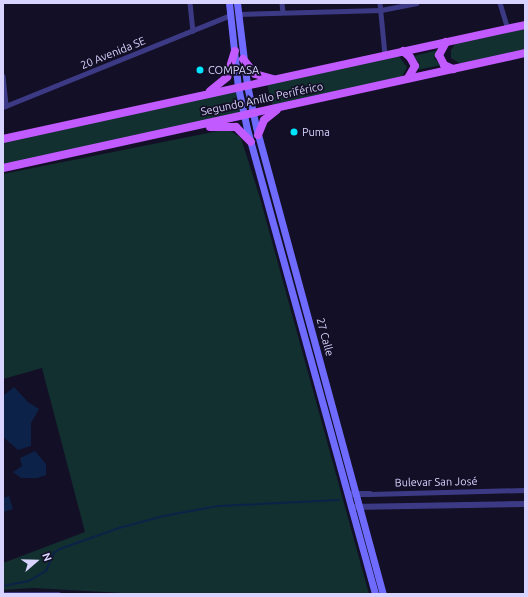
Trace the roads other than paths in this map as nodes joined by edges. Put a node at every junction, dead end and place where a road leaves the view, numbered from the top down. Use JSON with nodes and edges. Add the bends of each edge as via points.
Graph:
{"nodes":[{"id":1,"x":190,"y":3,"type":"edge"},
{"id":2,"x":229,"y":3,"type":"edge"},
{"id":3,"x":237,"y":3,"type":"edge"},
{"id":4,"x":282,"y":3,"type":"edge"},
{"id":5,"x":380,"y":3,"type":"edge"},
{"id":6,"x":416,"y":3,"type":"edge"},
{"id":7,"x":500,"y":3,"type":"edge"},
{"id":8,"x":381,"y":10,"type":"junction"},
{"id":9,"x":283,"y":12,"type":"junction"},
{"id":10,"x":234,"y":15,"type":"junction"},
{"id":11,"x":525,"y":25,"type":"edge"},
{"id":12,"x":508,"y":29,"type":"junction"},
{"id":13,"x":193,"y":30,"type":"junction"},
{"id":14,"x":446,"y":42,"type":"junction"},
{"id":15,"x":235,"y":51,"type":"junction"},
{"id":16,"x":403,"y":52,"type":"junction"},
{"id":17,"x":525,"y":53,"type":"edge"},
{"id":18,"x":385,"y":55,"type":"junction"},
{"id":19,"x":243,"y":59,"type":"junction"},
{"id":20,"x":453,"y":69,"type":"junction"},
{"id":21,"x":3,"y":76,"type":"edge"},
{"id":22,"x":408,"y":78,"type":"junction"},
{"id":23,"x":275,"y":80,"type":"junction"},
{"id":24,"x":242,"y":86,"type":"junction"},
{"id":25,"x":202,"y":95,"type":"junction"},
{"id":26,"x":288,"y":105,"type":"junction"},
{"id":27,"x":4,"y":106,"type":"edge"},
{"id":28,"x":248,"y":114,"type":"junction"},
{"id":29,"x":163,"y":132,"type":"junction"},
{"id":30,"x":258,"y":135,"type":"junction"},
{"id":31,"x":3,"y":139,"type":"edge"},
{"id":32,"x":251,"y":142,"type":"junction"},
{"id":33,"x":3,"y":168,"type":"edge"},
{"id":34,"x":525,"y":490,"type":"edge"},
{"id":35,"x":348,"y":494,"type":"junction"},
{"id":36,"x":356,"y":494,"type":"junction"},
{"id":37,"x":370,"y":494,"type":"joint"},
{"id":38,"x":525,"y":504,"type":"edge"},
{"id":39,"x":351,"y":507,"type":"junction"},
{"id":40,"x":360,"y":507,"type":"junction"},
{"id":41,"x":6,"y":594,"type":"edge"},
{"id":42,"x":59,"y":594,"type":"edge"},
{"id":43,"x":375,"y":594,"type":"edge"},
{"id":44,"x":383,"y":594,"type":"edge"}],
"edges":[{"from":1,"to":13,"type":"street"},
{"from":2,"to":10,"type":"main road"},
{"from":3,"to":10,"type":"main road"},
{"from":4,"to":9,"type":"street"},
{"from":5,"to":8,"type":"street"},
{"from":6,"to":8,"type":"street","name":"20 Avenida SE"},
{"from":7,"to":12,"type":"street"},
{"from":8,"to":9,"type":"street","name":"20 Avenida SE"},
{"from":8,"to":18,"type":"street"},
{"from":9,"to":10,"type":"street","name":"20 Avenida SE"},
{"from":10,"to":13,"type":"street","name":"20 Avenida SE"},
{"from":10,"to":15,"type":"main road"},
{"from":10,"to":19,"type":"main road"},
{"from":11,"to":12,"type":"main road","name":"Segundo Anillo Periférico"},
{"from":12,"to":14,"type":"main road","name":"Segundo Anillo Periférico"},
{"from":13,"to":27,"type":"street","name":"20 Avenida SE"},
{"from":14,"to":16,"type":"main road","name":"Segundo Anillo Periférico"},
{"from":14,"to":20,"type":"main road","via":[[439,55],[444,65]]},
{"from":15,"to":24,"type":"main road"},
{"from":15,"to":25,"type":"main road","via":[[223,83]]},
{"from":16,"to":18,"type":"main road","name":"Segundo Anillo Periférico"},
{"from":16,"to":22,"type":"main road","via":[[410,57],[415,66]]},
{"from":17,"to":20,"type":"main road","name":"Segundo Anillo Periférico"},
{"from":18,"to":23,"type":"main road","name":"Segundo Anillo Periférico"},
{"from":19,"to":23,"type":"main road","via":[[255,74]]},
{"from":19,"to":24,"type":"main road"},
{"from":20,"to":22,"type":"main road","name":"Segundo Anillo Periférico"},
{"from":21,"to":27,"type":"street"},
{"from":22,"to":26,"type":"main road","name":"Segundo Anillo Periférico"},
{"from":23,"to":24,"type":"main road","name":"Segundo Anillo Periférico"},
{"from":24,"to":25,"type":"main road","name":"Segundo Anillo Periférico"},
{"from":24,"to":28,"type":"main road","name":"27 Calle"},
{"from":25,"to":31,"type":"main road","name":"Segundo Anillo Periférico"},
{"from":26,"to":28,"type":"main road","name":"Segundo Anillo Periférico"},
{"from":26,"to":30,"type":"main road","via":[[264,120]]},
{"from":28,"to":29,"type":"main road","name":"Segundo Anillo Periférico"},
{"from":28,"to":30,"type":"main road","name":"27 Calle"},
{"from":28,"to":32,"type":"main road","name":"27 Calle"},
{"from":29,"to":32,"type":"main road","via":[[228,125],[236,127]]},
{"from":29,"to":33,"type":"main road","name":"Segundo Anillo Periférico"},
{"from":30,"to":36,"type":"main road","name":"27 Calle"},
{"from":32,"to":35,"type":"main road","name":"27 Calle"},
{"from":34,"to":37,"type":"street","name":"Bulevar San José"},
{"from":35,"to":36,"type":"street","name":"Bulevar San José"},
{"from":35,"to":39,"type":"main road","name":"27 Calle"},
{"from":36,"to":37,"type":"street","name":"Bulevar San José"},
{"from":36,"to":40,"type":"main road","name":"27 Calle"},
{"from":38,"to":40,"type":"street"},
{"from":39,"to":40,"type":"street"},
{"from":39,"to":43,"type":"main road","name":"27 Calle"},
{"from":40,"to":44,"type":"main road","name":"27 Calle"},
{"from":41,"to":42,"type":"street"}]}
